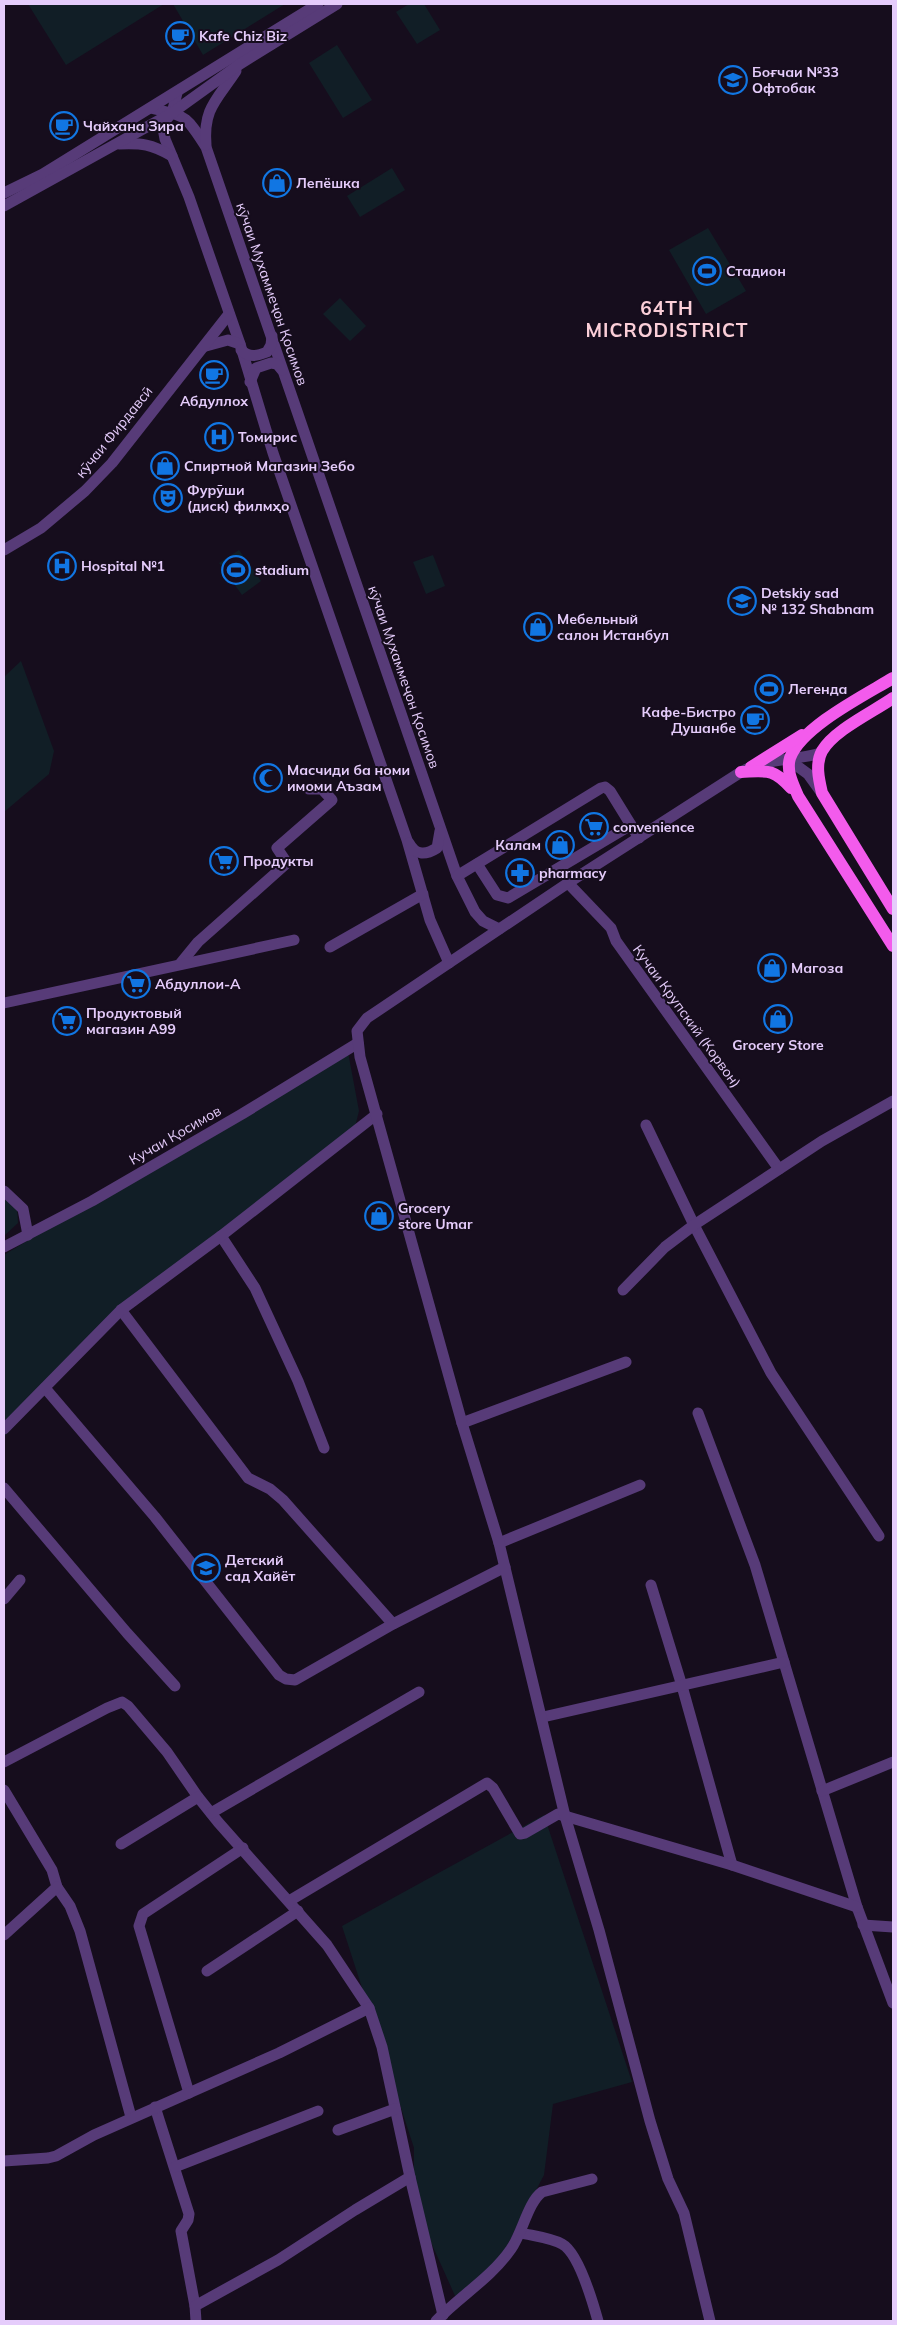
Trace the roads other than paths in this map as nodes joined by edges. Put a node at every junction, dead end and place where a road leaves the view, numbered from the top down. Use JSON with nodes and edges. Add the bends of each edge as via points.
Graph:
{"nodes":[{"id":1,"x":318,"y":4,"type":"edge"},
{"id":2,"x":337,"y":4,"type":"edge"},
{"id":3,"x":240,"y":64,"type":"junction"},
{"id":4,"x":177,"y":93,"type":"junction"},
{"id":5,"x":151,"y":108,"type":"junction"},
{"id":6,"x":172,"y":113,"type":"junction"},
{"id":7,"x":116,"y":144,"type":"junction"},
{"id":8,"x":206,"y":147,"type":"junction"},
{"id":9,"x":172,"y":156,"type":"junction"},
{"id":10,"x":4,"y":193,"type":"edge"},
{"id":11,"x":4,"y":206,"type":"edge"},
{"id":12,"x":229,"y":314,"type":"junction"},
{"id":13,"x":272,"y":336,"type":"junction"},
{"id":14,"x":204,"y":346,"type":"junction"},
{"id":15,"x":240,"y":347,"type":"junction"},
{"id":16,"x":282,"y":370,"type":"junction"},
{"id":17,"x":250,"y":383,"type":"junction"},
{"id":18,"x":4,"y":550,"type":"edge"},
{"id":19,"x":893,"y":678,"type":"edge"},
{"id":20,"x":893,"y":698,"type":"edge"},
{"id":21,"x":814,"y":728,"type":"junction"},
{"id":22,"x":821,"y":753,"type":"junction"},
{"id":23,"x":789,"y":760,"type":"junction"},
{"id":24,"x":746,"y":769,"type":"junction"},
{"id":25,"x":309,"y":789,"type":"dead end"},
{"id":26,"x":822,"y":793,"type":"junction"},
{"id":27,"x":798,"y":796,"type":"junction"},
{"id":28,"x":631,"y":825,"type":"junction"},
{"id":29,"x":440,"y":830,"type":"junction"},
{"id":30,"x":639,"y":838,"type":"junction"},
{"id":31,"x":407,"y":840,"type":"junction"},
{"id":32,"x":477,"y":864,"type":"junction"},
{"id":33,"x":457,"y":876,"type":"junction"},
{"id":34,"x":568,"y":883,"type":"junction"},
{"id":35,"x":423,"y":894,"type":"junction"},
{"id":36,"x":893,"y":909,"type":"edge"},
{"id":37,"x":499,"y":929,"type":"junction"},
{"id":38,"x":294,"y":940,"type":"dead end"},
{"id":39,"x":893,"y":946,"type":"edge"},
{"id":40,"x":330,"y":947,"type":"dead end"},
{"id":41,"x":449,"y":962,"type":"junction"},
{"id":42,"x":180,"y":964,"type":"junction"},
{"id":43,"x":4,"y":1003,"type":"edge"},
{"id":44,"x":358,"y":1043,"type":"junction"},
{"id":45,"x":893,"y":1101,"type":"edge"},
{"id":46,"x":377,"y":1114,"type":"junction"},
{"id":47,"x":646,"y":1124,"type":"dead end"},
{"id":48,"x":779,"y":1169,"type":"junction"},
{"id":49,"x":4,"y":1191,"type":"edge"},
{"id":50,"x":694,"y":1225,"type":"junction"},
{"id":51,"x":28,"y":1235,"type":"junction"},
{"id":52,"x":221,"y":1236,"type":"junction"},
{"id":53,"x":4,"y":1247,"type":"edge"},
{"id":54,"x":623,"y":1290,"type":"dead end"},
{"id":55,"x":121,"y":1310,"type":"junction"},
{"id":56,"x":626,"y":1362,"type":"dead end"},
{"id":57,"x":45,"y":1388,"type":"junction"},
{"id":58,"x":698,"y":1413,"type":"dead end"},
{"id":59,"x":462,"y":1423,"type":"junction"},
{"id":60,"x":4,"y":1429,"type":"edge"},
{"id":61,"x":324,"y":1448,"type":"dead end"},
{"id":62,"x":640,"y":1485,"type":"dead end"},
{"id":63,"x":4,"y":1488,"type":"edge"},
{"id":64,"x":879,"y":1536,"type":"dead end"},
{"id":65,"x":499,"y":1543,"type":"junction"},
{"id":66,"x":505,"y":1567,"type":"junction"},
{"id":67,"x":20,"y":1580,"type":"dead end"},
{"id":68,"x":652,"y":1585,"type":"dead end"},
{"id":69,"x":4,"y":1599,"type":"edge"},
{"id":70,"x":393,"y":1624,"type":"junction"},
{"id":71,"x":784,"y":1662,"type":"junction"},
{"id":72,"x":176,"y":1686,"type":"dead end"},
{"id":73,"x":682,"y":1686,"type":"junction"},
{"id":74,"x":419,"y":1692,"type":"dead end"},
{"id":75,"x":543,"y":1717,"type":"junction"},
{"id":76,"x":4,"y":1762,"type":"edge"},
{"id":77,"x":893,"y":1762,"type":"edge"},
{"id":78,"x":4,"y":1790,"type":"edge"},
{"id":79,"x":822,"y":1791,"type":"junction"},
{"id":80,"x":198,"y":1797,"type":"junction"},
{"id":81,"x":211,"y":1813,"type":"junction"},
{"id":82,"x":565,"y":1816,"type":"junction"},
{"id":83,"x":121,"y":1844,"type":"dead end"},
{"id":84,"x":243,"y":1848,"type":"junction"},
{"id":85,"x":732,"y":1865,"type":"junction"},
{"id":86,"x":57,"y":1887,"type":"junction"},
{"id":87,"x":289,"y":1901,"type":"junction"},
{"id":88,"x":857,"y":1907,"type":"junction"},
{"id":89,"x":298,"y":1911,"type":"junction"},
{"id":90,"x":863,"y":1925,"type":"junction"},
{"id":91,"x":893,"y":1926,"type":"edge"},
{"id":92,"x":4,"y":1935,"type":"edge"},
{"id":93,"x":207,"y":1971,"type":"dead end"},
{"id":94,"x":893,"y":2003,"type":"edge"},
{"id":95,"x":368,"y":2008,"type":"junction"},
{"id":96,"x":189,"y":2093,"type":"junction"},
{"id":97,"x":155,"y":2107,"type":"junction"},
{"id":98,"x":395,"y":2109,"type":"junction"},
{"id":99,"x":318,"y":2112,"type":"dead end"},
{"id":100,"x":130,"y":2118,"type":"junction"},
{"id":101,"x":338,"y":2130,"type":"dead end"},
{"id":102,"x":4,"y":2161,"type":"edge"},
{"id":103,"x":175,"y":2167,"type":"junction"},
{"id":104,"x":410,"y":2177,"type":"junction"},
{"id":105,"x":592,"y":2179,"type":"dead end"},
{"id":106,"x":521,"y":2233,"type":"junction"},
{"id":107,"x":195,"y":2306,"type":"junction"},
{"id":108,"x":439,"y":2318,"type":"edge"},
{"id":109,"x":196,"y":2321,"type":"edge"},
{"id":110,"x":598,"y":2321,"type":"edge"},
{"id":111,"x":710,"y":2321,"type":"edge"}],
"edges":[{"from":1,"to":4,"type":"street"},
{"from":2,"to":3,"type":"street"},
{"from":3,"to":6,"type":"street"},
{"from":3,"to":8,"type":"street","via":[[210,108],[204,126]]},
{"from":4,"to":5,"type":"street"},
{"from":4,"to":6,"type":"street"},
{"from":5,"to":6,"type":"street"},
{"from":5,"to":10,"type":"street","via":[[43,174]]},
{"from":6,"to":7,"type":"street"},
{"from":6,"to":8,"type":"street","name":"кӯчаи Мухаммеҷон Қосимов","via":[[186,119]]},
{"from":6,"to":9,"type":"street","via":[[163,128]]},
{"from":7,"to":9,"type":"street","via":[[142,143]]},
{"from":7,"to":11,"type":"street"},
{"from":8,"to":13,"type":"street","name":"кӯчаи Мухаммеҷон Қосимов"},
{"from":9,"to":12,"type":"street"},
{"from":12,"to":14,"type":"street","name":"кӯчаи Фирдавсӣ"},
{"from":12,"to":15,"type":"street"},
{"from":13,"to":15,"type":"street","via":[[267,352],[253,356]]},
{"from":13,"to":16,"type":"street","name":"кӯчаи Мухаммеҷон Қосимов"},
{"from":14,"to":15,"type":"street","via":[[228,340]]},
{"from":14,"to":18,"type":"street","name":"кӯчаи Фирдавсӣ","via":[[112,463],[85,491],[41,528]]},
{"from":15,"to":17,"type":"street"},
{"from":16,"to":17,"type":"street","via":[[277,364],[264,364],[256,368]]},
{"from":16,"to":29,"type":"street","name":"кӯчаи Мухаммеҷон Қосимов"},
{"from":17,"to":31,"type":"street"},
{"from":19,"to":21,"type":"main road"},
{"from":20,"to":22,"type":"main road","via":[[832,739]]},
{"from":21,"to":23,"type":"main road","via":[[799,743]]},
{"from":21,"to":24,"type":"main road"},
{"from":22,"to":23,"type":"street"},
{"from":22,"to":26,"type":"main road","via":[[818,776]]},
{"from":23,"to":24,"type":"street","via":[[772,761]]},
{"from":23,"to":26,"type":"street","via":[[808,774]]},
{"from":23,"to":27,"type":"main road","via":[[790,777]]},
{"from":24,"to":27,"type":"main road","via":[[780,776]]},
{"from":24,"to":30,"type":"street"},
{"from":25,"to":42,"type":"street","via":[[322,789],[332,800],[277,848],[288,863],[198,942]]},
{"from":26,"to":36,"type":"main road"},
{"from":27,"to":39,"type":"main road"},
{"from":28,"to":30,"type":"street"},
{"from":28,"to":32,"type":"street","via":[[508,898],[497,895]]},
{"from":28,"to":32,"type":"street","via":[[605,787]]},
{"from":29,"to":31,"type":"street","via":[[437,848],[428,854],[420,854]]},
{"from":29,"to":33,"type":"street","name":"кӯчаи Мухаммеҷон Қосимов"},
{"from":30,"to":34,"type":"street"},
{"from":31,"to":35,"type":"street"},
{"from":32,"to":33,"type":"street"},
{"from":33,"to":37,"type":"street","name":"кӯчаи Мухаммеҷон Қосимов","via":[[475,912],[483,921]]},
{"from":34,"to":37,"type":"street"},
{"from":34,"to":48,"type":"street","name":"Кучаи Крупский (Корвон)","via":[[611,928],[616,942]]},
{"from":35,"to":40,"type":"street"},
{"from":35,"to":41,"type":"street","via":[[432,925]]},
{"from":37,"to":41,"type":"street"},
{"from":38,"to":42,"type":"street"},
{"from":41,"to":44,"type":"street","via":[[367,1018],[357,1030]]},
{"from":42,"to":43,"type":"street"},
{"from":44,"to":46,"type":"street"},
{"from":44,"to":51,"type":"street","name":"Кучаи Қосимов","via":[[242,1114]]},
{"from":45,"to":48,"type":"street","via":[[822,1140]]},
{"from":46,"to":52,"type":"street"},
{"from":46,"to":59,"type":"street"},
{"from":47,"to":50,"type":"street"},
{"from":48,"to":50,"type":"street"},
{"from":49,"to":51,"type":"street","via":[[23,1209]]},
{"from":50,"to":54,"type":"street","via":[[665,1247]]},
{"from":50,"to":64,"type":"street","via":[[771,1373]]},
{"from":51,"to":53,"type":"street","name":"Кучаи Қосимов"},
{"from":52,"to":55,"type":"street"},
{"from":52,"to":61,"type":"street","via":[[256,1288]]},
{"from":55,"to":57,"type":"street"},
{"from":55,"to":70,"type":"street","via":[[248,1478],[283,1500]]},
{"from":56,"to":59,"type":"street"},
{"from":57,"to":60,"type":"street"},
{"from":57,"to":70,"type":"street","via":[[155,1516],[279,1675],[295,1680]]},
{"from":58,"to":71,"type":"street","via":[[755,1565]]},
{"from":59,"to":65,"type":"street"},
{"from":62,"to":65,"type":"street"},
{"from":63,"to":72,"type":"street"},
{"from":65,"to":66,"type":"street"},
{"from":66,"to":70,"type":"street"},
{"from":66,"to":75,"type":"street"},
{"from":67,"to":69,"type":"street"},
{"from":68,"to":73,"type":"street"},
{"from":71,"to":73,"type":"street"},
{"from":71,"to":79,"type":"street"},
{"from":73,"to":75,"type":"street"},
{"from":73,"to":85,"type":"street"},
{"from":74,"to":81,"type":"street"},
{"from":75,"to":82,"type":"street"},
{"from":76,"to":80,"type":"street","via":[[122,1702],[168,1752]]},
{"from":77,"to":79,"type":"street"},
{"from":78,"to":86,"type":"street","via":[[52,1870]]},
{"from":79,"to":88,"type":"street"},
{"from":80,"to":81,"type":"street"},
{"from":80,"to":83,"type":"street"},
{"from":81,"to":84,"type":"street"},
{"from":82,"to":85,"type":"street"},
{"from":82,"to":87,"type":"street","via":[[558,1814],[520,1834],[493,1788],[483,1784]]},
{"from":82,"to":111,"type":"street","via":[[650,2120],[668,2179],[684,2213]]},
{"from":84,"to":87,"type":"street"},
{"from":84,"to":96,"type":"street","via":[[143,1914],[139,1926]]},
{"from":85,"to":88,"type":"street"},
{"from":86,"to":92,"type":"street"},
{"from":86,"to":100,"type":"street","via":[[70,1906],[80,1931]]},
{"from":87,"to":89,"type":"street"},
{"from":88,"to":90,"type":"street"},
{"from":89,"to":93,"type":"street"},
{"from":89,"to":95,"type":"street","via":[[327,1945]]},
{"from":90,"to":91,"type":"street"},
{"from":90,"to":94,"type":"street"},
{"from":95,"to":96,"type":"street"},
{"from":95,"to":98,"type":"street","via":[[382,2047]]},
{"from":96,"to":97,"type":"street"},
{"from":97,"to":100,"type":"street"},
{"from":97,"to":103,"type":"street"},
{"from":98,"to":101,"type":"street"},
{"from":98,"to":104,"type":"street"},
{"from":99,"to":103,"type":"street"},
{"from":100,"to":102,"type":"street","via":[[56,2156]]},
{"from":103,"to":107,"type":"street","via":[[189,2214],[181,2231]]},
{"from":104,"to":107,"type":"street","via":[[278,2260]]},
{"from":104,"to":108,"type":"street"},
{"from":105,"to":106,"type":"street","via":[[536,2196]]},
{"from":106,"to":108,"type":"street","via":[[511,2250],[482,2281]]},
{"from":106,"to":110,"type":"street","via":[[562,2243],[568,2248]]},
{"from":107,"to":109,"type":"street"}]}
